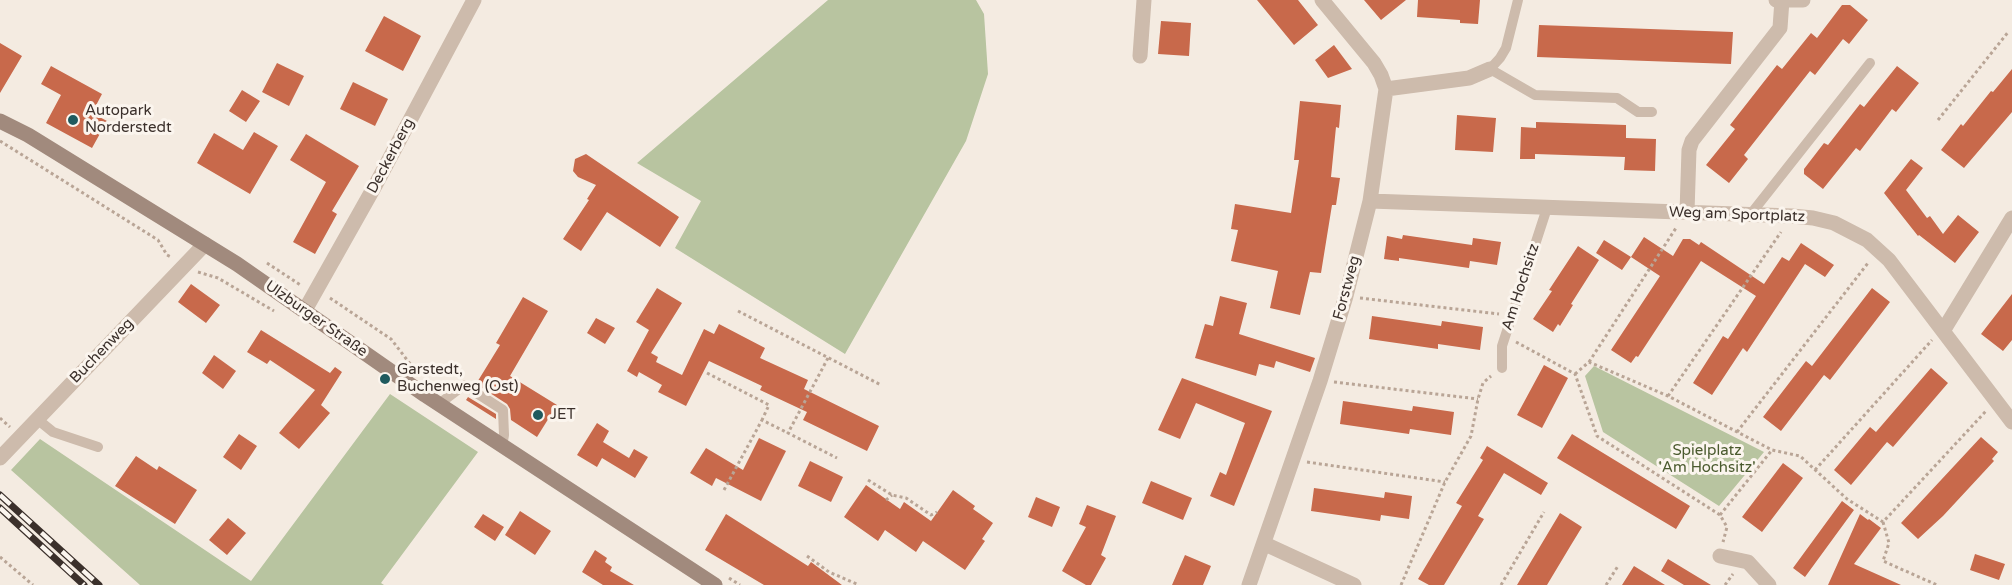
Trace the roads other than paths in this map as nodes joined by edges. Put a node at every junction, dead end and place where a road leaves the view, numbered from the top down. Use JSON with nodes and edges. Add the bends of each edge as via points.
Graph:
{"nodes":[{"id":1,"x":474,"y":0,"type":"edge"},
{"id":2,"x":1144,"y":0,"type":"edge"},
{"id":3,"x":1322,"y":0,"type":"edge"},
{"id":4,"x":1518,"y":0,"type":"edge"},
{"id":5,"x":1776,"y":0,"type":"edge"},
{"id":6,"x":1782,"y":0,"type":"edge"},
{"id":7,"x":1803,"y":0,"type":"edge"},
{"id":8,"x":1140,"y":56,"type":"dead end"},
{"id":9,"x":1870,"y":63,"type":"dead end"},
{"id":10,"x":1490,"y":69,"type":"junction"},
{"id":11,"x":1386,"y":88,"type":"junction"},
{"id":12,"x":1652,"y":112,"type":"dead end"},
{"id":13,"x":0,"y":121,"type":"edge"},
{"id":14,"x":1370,"y":201,"type":"junction"},
{"id":15,"x":1547,"y":208,"type":"junction"},
{"id":16,"x":1686,"y":212,"type":"junction"},
{"id":17,"x":1750,"y":215,"type":"junction"},
{"id":18,"x":2012,"y":218,"type":"edge"},
{"id":19,"x":205,"y":244,"type":"junction"},
{"id":20,"x":305,"y":310,"type":"junction"},
{"id":21,"x":1943,"y":330,"type":"junction"},
{"id":22,"x":1502,"y":368,"type":"road end"},
{"id":23,"x":439,"y":404,"type":"junction"},
{"id":24,"x":37,"y":418,"type":"junction"},
{"id":25,"x":2012,"y":422,"type":"edge"},
{"id":26,"x":502,"y":446,"type":"junction"},
{"id":27,"x":98,"y":447,"type":"dead end"},
{"id":28,"x":5,"y":453,"type":"edge"},
{"id":29,"x":1264,"y":544,"type":"junction"},
{"id":30,"x":1720,"y":556,"type":"road end"},
{"id":31,"x":716,"y":585,"type":"edge"},
{"id":32,"x":1249,"y":585,"type":"edge"},
{"id":33,"x":1354,"y":585,"type":"edge"},
{"id":34,"x":1769,"y":585,"type":"edge"}],
"edges":[{"from":1,"to":20,"type":"street","name":"Deckerberg"},
{"from":2,"to":8,"type":"street"},
{"from":3,"to":11,"type":"street","via":[[1374,63]]},
{"from":4,"to":10,"type":"lane","via":[[1506,48]]},
{"from":5,"to":6,"type":"street"},
{"from":6,"to":7,"type":"street"},
{"from":6,"to":16,"type":"street","via":[[1780,28],[1692,141]]},
{"from":9,"to":17,"type":"lane"},
{"from":10,"to":11,"type":"street","via":[[1469,78]]},
{"from":10,"to":12,"type":"lane","via":[[1535,94],[1617,98],[1638,112]]},
{"from":11,"to":14,"type":"street","name":"Forstweg"},
{"from":13,"to":19,"type":"main road","name":"Ulzburger Straße"},
{"from":14,"to":15,"type":"street","name":"Weg am Sportplatz"},
{"from":14,"to":29,"type":"street","name":"Forstweg","via":[[1320,381]]},
{"from":15,"to":16,"type":"street","name":"Weg am Sportplatz"},
{"from":15,"to":22,"type":"lane","name":"Am Hochsitz","via":[[1502,346]]},
{"from":16,"to":17,"type":"street","name":"Weg am Sportplatz"},
{"from":17,"to":21,"type":"street","name":"Weg am Sportplatz","via":[[1813,218],[1855,232],[1879,249]]},
{"from":18,"to":21,"type":"street"},
{"from":19,"to":20,"type":"main road","name":"Ulzburger Straße"},
{"from":19,"to":24,"type":"street","name":"Buchenweg"},
{"from":20,"to":23,"type":"main road","name":"Ulzburger Straße"},
{"from":21,"to":25,"type":"street","name":"Weg am Sportplatz"},
{"from":23,"to":26,"type":"main road","name":"Ulzburger Straße"},
{"from":23,"to":26,"type":"lane","via":[[464,385],[503,410]]},
{"from":24,"to":27,"type":"lane","via":[[53,432]]},
{"from":24,"to":28,"type":"street","name":"Buchenweg"},
{"from":26,"to":31,"type":"main road","name":"Ulzburger Straße"},
{"from":29,"to":32,"type":"street","name":"Forstweg"},
{"from":29,"to":33,"type":"street"},
{"from":30,"to":34,"type":"street","via":[[1748,562]]}]}
